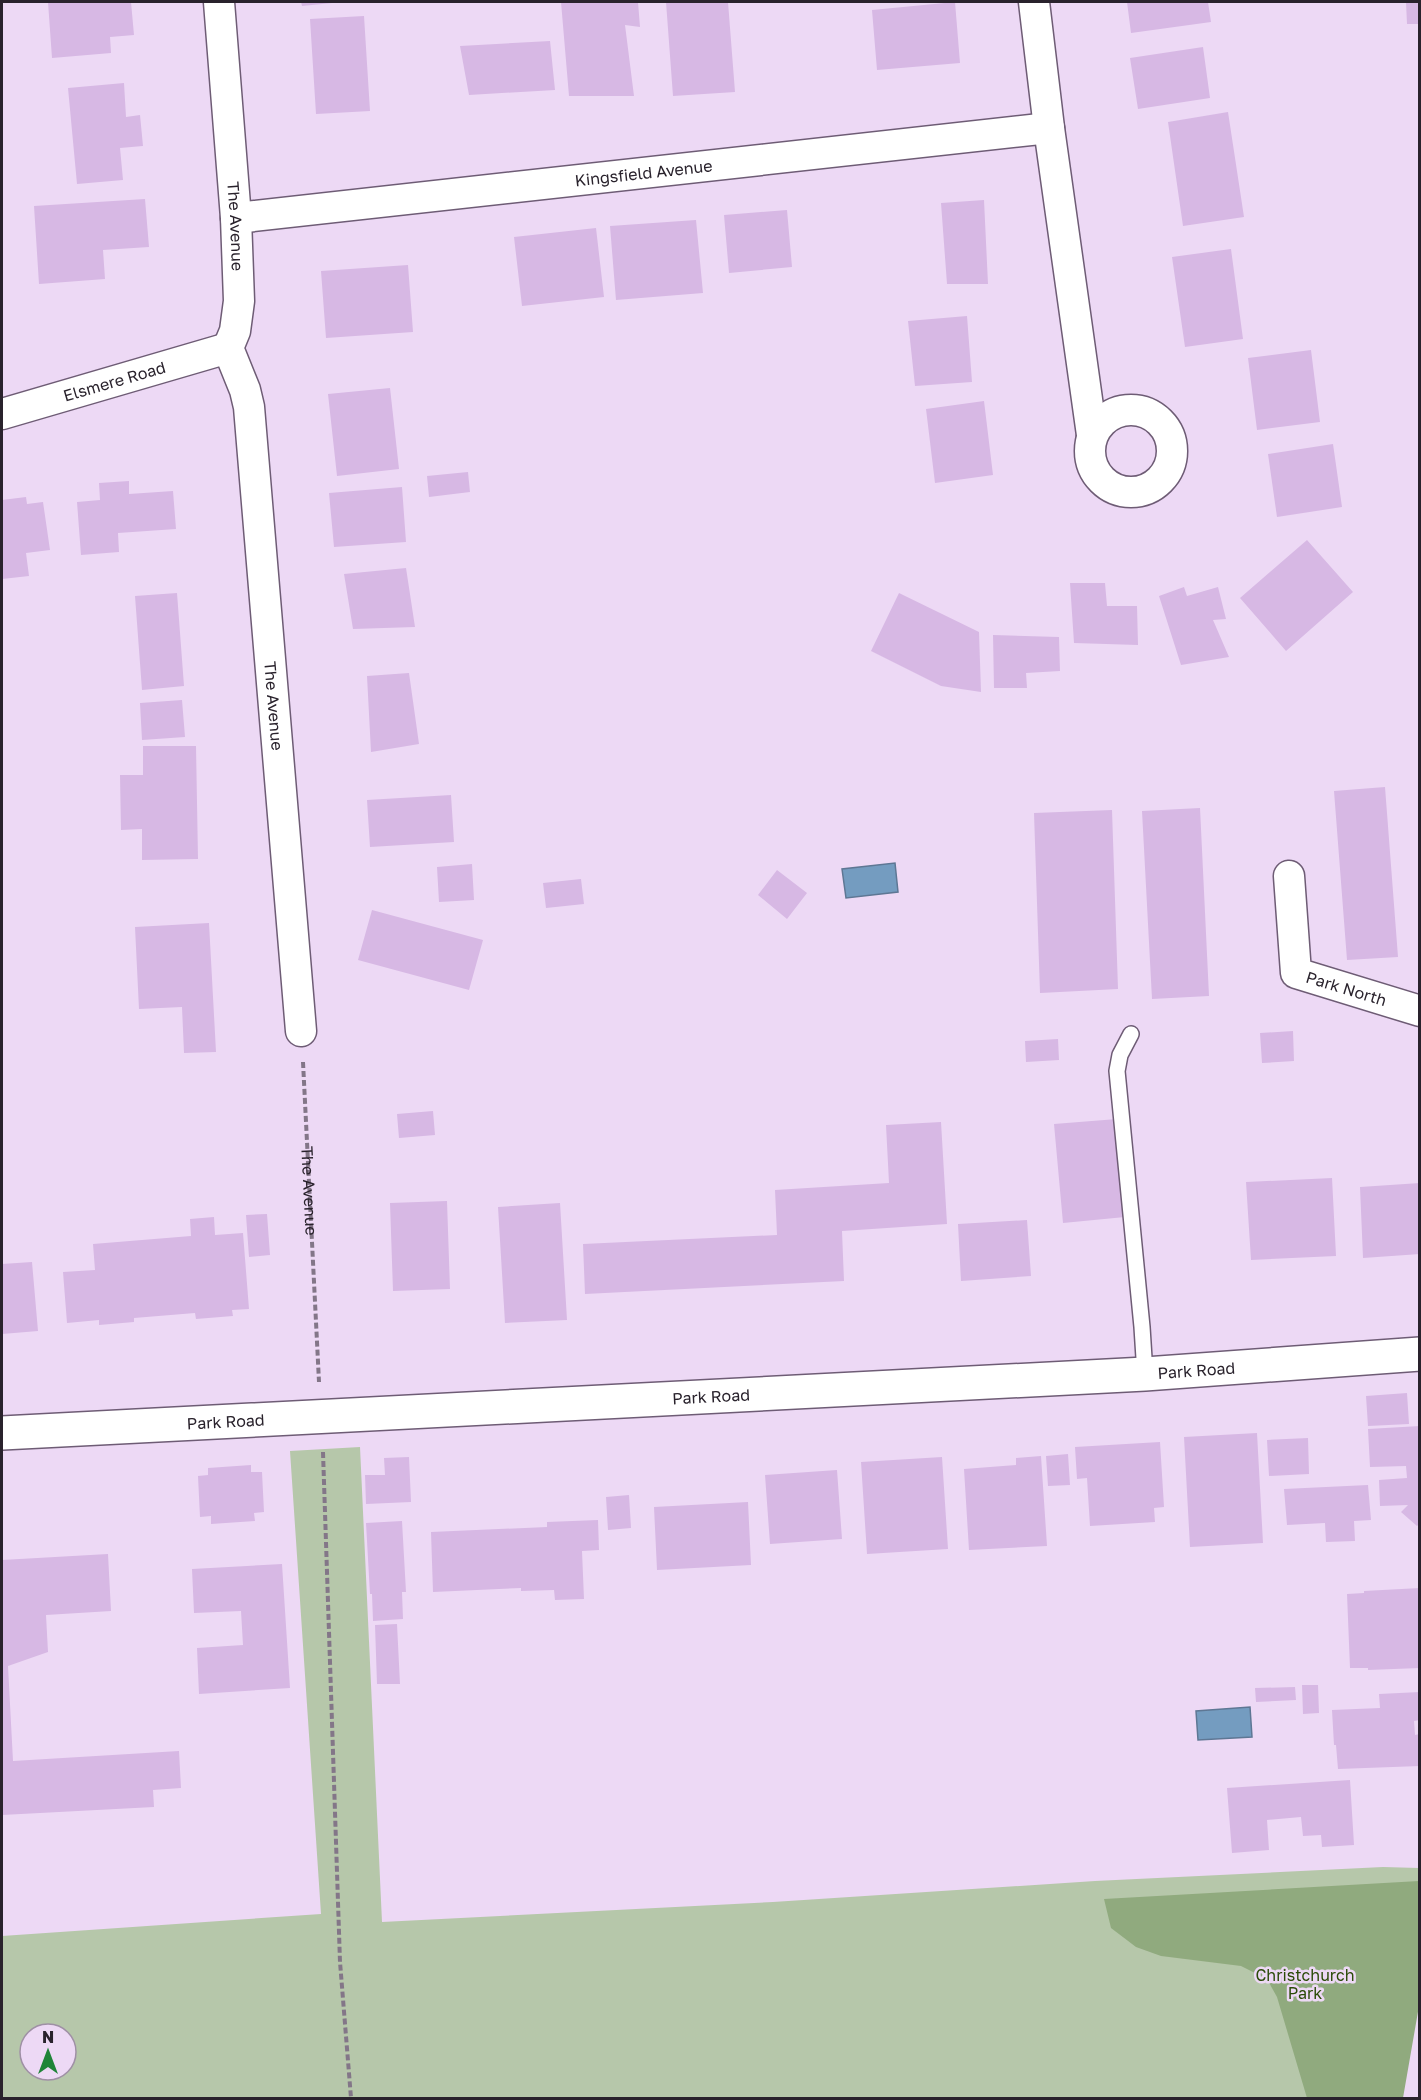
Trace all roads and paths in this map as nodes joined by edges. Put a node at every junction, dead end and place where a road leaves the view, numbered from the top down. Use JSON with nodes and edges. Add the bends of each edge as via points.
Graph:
{"nodes":[{"id":1,"x":219,"y":2,"type":"edge"},
{"id":2,"x":1034,"y":2,"type":"edge"},
{"id":3,"x":1049,"y":128,"type":"junction"},
{"id":4,"x":236,"y":218,"type":"junction"},
{"id":5,"x":228,"y":348,"type":"junction"},
{"id":6,"x":2,"y":414,"type":"edge"},
{"id":7,"x":1092,"y":435,"type":"dead end"},
{"id":8,"x":1288,"y":876,"type":"dead end"},
{"id":9,"x":1419,"y":1011,"type":"edge"},
{"id":10,"x":301,"y":1031,"type":"joint"},
{"id":11,"x":1131,"y":1034,"type":"dead end"},
{"id":12,"x":1419,"y":1354,"type":"edge"},
{"id":13,"x":1145,"y":1374,"type":"junction"},
{"id":14,"x":321,"y":1417,"type":"junction"},
{"id":15,"x":2,"y":1433,"type":"edge"},
{"id":16,"x":351,"y":2098,"type":"edge"}],
"edges":[{"from":1,"to":4,"type":"street","name":"The Avenue"},
{"from":2,"to":3,"type":"street"},
{"from":3,"to":4,"type":"street","name":"Kingsfield Avenue"},
{"from":3,"to":7,"type":"street"},
{"from":4,"to":5,"type":"street","name":"The Avenue","via":[[239,302]]},
{"from":5,"to":6,"type":"street","name":"Elsmere Road"},
{"from":5,"to":10,"type":"street","name":"The Avenue","via":[[249,407]]},
{"from":8,"to":9,"type":"street","name":"Park North","via":[[1296,973]]},
{"from":10,"to":14,"type":"path","name":"The Avenue"},
{"from":11,"to":13,"type":"lane","via":[[1117,1071]]},
{"from":12,"to":13,"type":"street","name":"Park Road"},
{"from":13,"to":14,"type":"street","name":"Park Road"},
{"from":14,"to":15,"type":"street","name":"Park Road"},
{"from":14,"to":16,"type":"path","name":"The Avenue","via":[[340,1962]]}]}
